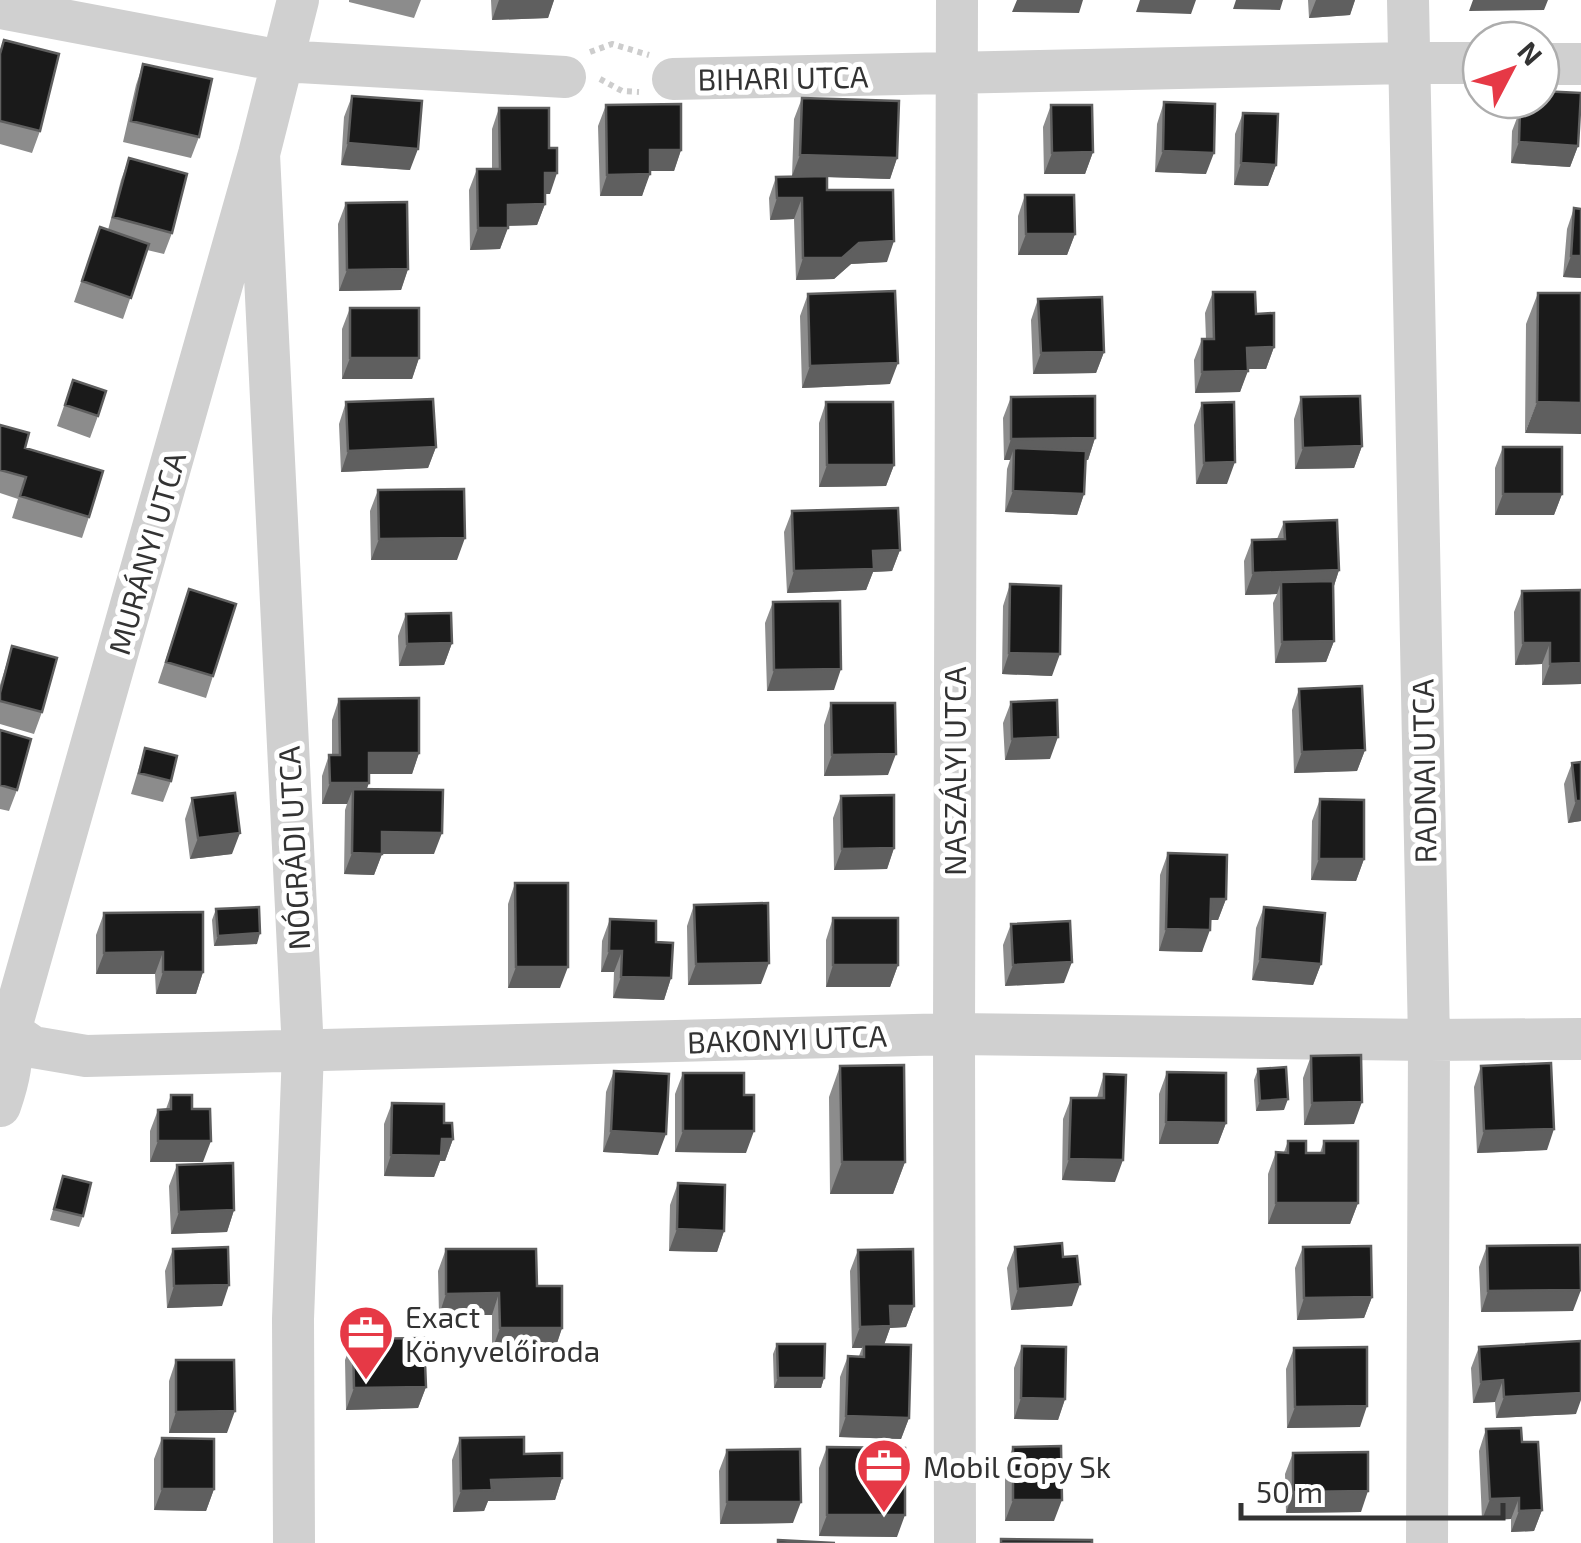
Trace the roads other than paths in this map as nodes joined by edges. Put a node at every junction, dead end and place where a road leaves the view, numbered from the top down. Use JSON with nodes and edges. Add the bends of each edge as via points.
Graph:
{"nodes":[{"id":1,"x":298,"y":0,"type":"edge"},
{"id":2,"x":958,"y":0,"type":"edge"},
{"id":3,"x":1408,"y":0,"type":"edge"},
{"id":4,"x":0,"y":8,"type":"edge"},
{"id":5,"x":281,"y":61,"type":"junction"},
{"id":6,"x":1408,"y":63,"type":"junction"},
{"id":7,"x":1461,"y":63,"type":"edge"},
{"id":8,"x":572,"y":66,"type":"road end"},
{"id":9,"x":956,"y":72,"type":"junction"},
{"id":10,"x":680,"y":79,"type":"road end"},
{"id":11,"x":259,"y":154,"type":"junction"},
{"id":12,"x":5,"y":1030,"type":"edge"},
{"id":13,"x":954,"y":1034,"type":"junction"},
{"id":14,"x":1581,"y":1039,"type":"edge"},
{"id":15,"x":1429,"y":1040,"type":"junction"},
{"id":16,"x":303,"y":1052,"type":"junction"},
{"id":17,"x":0,"y":1106,"type":"edge"},
{"id":18,"x":294,"y":1543,"type":"edge"},
{"id":19,"x":956,"y":1543,"type":"edge"},
{"id":20,"x":1428,"y":1543,"type":"edge"}],
"edges":[{"from":1,"to":5,"type":"street","name":"MURÁNYI UTCA"},
{"from":2,"to":9,"type":"street","name":"NASZÁLYI UTCA"},
{"from":3,"to":6,"type":"street","name":"RADNAI UTCA"},
{"from":4,"to":5,"type":"street"},
{"from":5,"to":8,"type":"street"},
{"from":5,"to":11,"type":"street","name":"MURÁNYI UTCA"},
{"from":6,"to":7,"type":"street","name":"BIHARI UTCA"},
{"from":6,"to":9,"type":"street","name":"BIHARI UTCA"},
{"from":6,"to":15,"type":"street","name":"RADNAI UTCA"},
{"from":9,"to":10,"type":"street","name":"BIHARI UTCA"},
{"from":9,"to":13,"type":"street","name":"NASZÁLYI UTCA"},
{"from":11,"to":12,"type":"street","name":"MURÁNYI UTCA"},
{"from":11,"to":16,"type":"street","name":"NÓGRÁDI UTCA"},
{"from":12,"to":16,"type":"street","name":"BAKONYI UTCA","via":[[33,1047],[86,1056]]},
{"from":12,"to":17,"type":"street","name":"MURÁNYI UTCA","via":[[12,1062]]},
{"from":13,"to":15,"type":"street","name":"BAKONYI UTCA"},
{"from":13,"to":16,"type":"street","name":"BAKONYI UTCA"},
{"from":13,"to":19,"type":"street","name":"NASZÁLYI UTCA"},
{"from":14,"to":15,"type":"street","name":"BAKONYI UTCA"},
{"from":15,"to":20,"type":"street","name":"RADNAI UTCA"},
{"from":16,"to":18,"type":"street","name":"NÓGRÁDI UTCA","via":[[293,1318]]}]}
